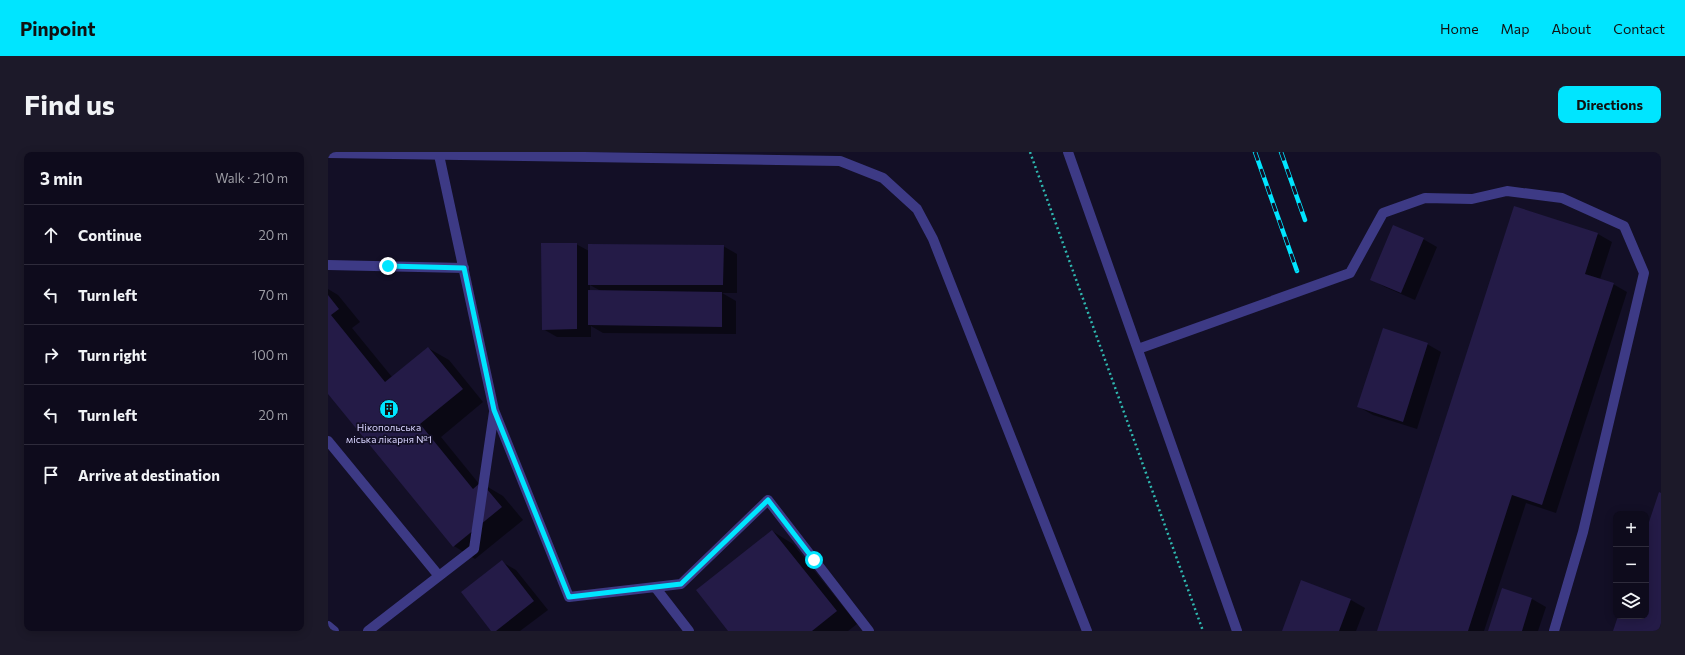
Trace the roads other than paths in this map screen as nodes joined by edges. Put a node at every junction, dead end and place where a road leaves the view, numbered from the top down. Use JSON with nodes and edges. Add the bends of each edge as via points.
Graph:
{"nodes":[{"id":1,"x":1068,"y":152,"type":"edge"},
{"id":2,"x":328,"y":153,"type":"edge"},
{"id":3,"x":439,"y":155,"type":"junction"},
{"id":4,"x":328,"y":265,"type":"edge"},
{"id":5,"x":464,"y":268,"type":"junction"},
{"id":6,"x":1138,"y":350,"type":"junction"},
{"id":7,"x":494,"y":410,"type":"junction"},
{"id":8,"x":328,"y":441,"type":"edge"},
{"id":9,"x":439,"y":576,"type":"junction"},
{"id":10,"x":656,"y":587,"type":"junction"},
{"id":11,"x":328,"y":626,"type":"edge"},
{"id":12,"x":334,"y":631,"type":"edge"},
{"id":13,"x":368,"y":631,"type":"edge"},
{"id":14,"x":689,"y":631,"type":"edge"},
{"id":15,"x":869,"y":631,"type":"edge"},
{"id":16,"x":1087,"y":631,"type":"edge"},
{"id":17,"x":1237,"y":631,"type":"edge"},
{"id":18,"x":1554,"y":631,"type":"edge"}],
"edges":[{"from":1,"to":6,"type":"street"},
{"from":2,"to":3,"type":"street"},
{"from":3,"to":5,"type":"street"},
{"from":3,"to":16,"type":"street","via":[[840,161],[883,178],[917,209],[933,239]]},
{"from":4,"to":5,"type":"street"},
{"from":5,"to":7,"type":"street"},
{"from":6,"to":17,"type":"street"},
{"from":6,"to":18,"type":"street","via":[[1350,273],[1383,213],[1425,198],[1472,199],[1507,191],[1562,198],[1624,226],[1644,273],[1583,532]]},
{"from":7,"to":9,"type":"street","via":[[474,548]]},
{"from":7,"to":10,"type":"street","via":[[569,597]]},
{"from":8,"to":9,"type":"street"},
{"from":9,"to":13,"type":"street"},
{"from":10,"to":14,"type":"street"},
{"from":10,"to":15,"type":"street","via":[[681,584],[768,500]]},
{"from":11,"to":12,"type":"street"}]}
